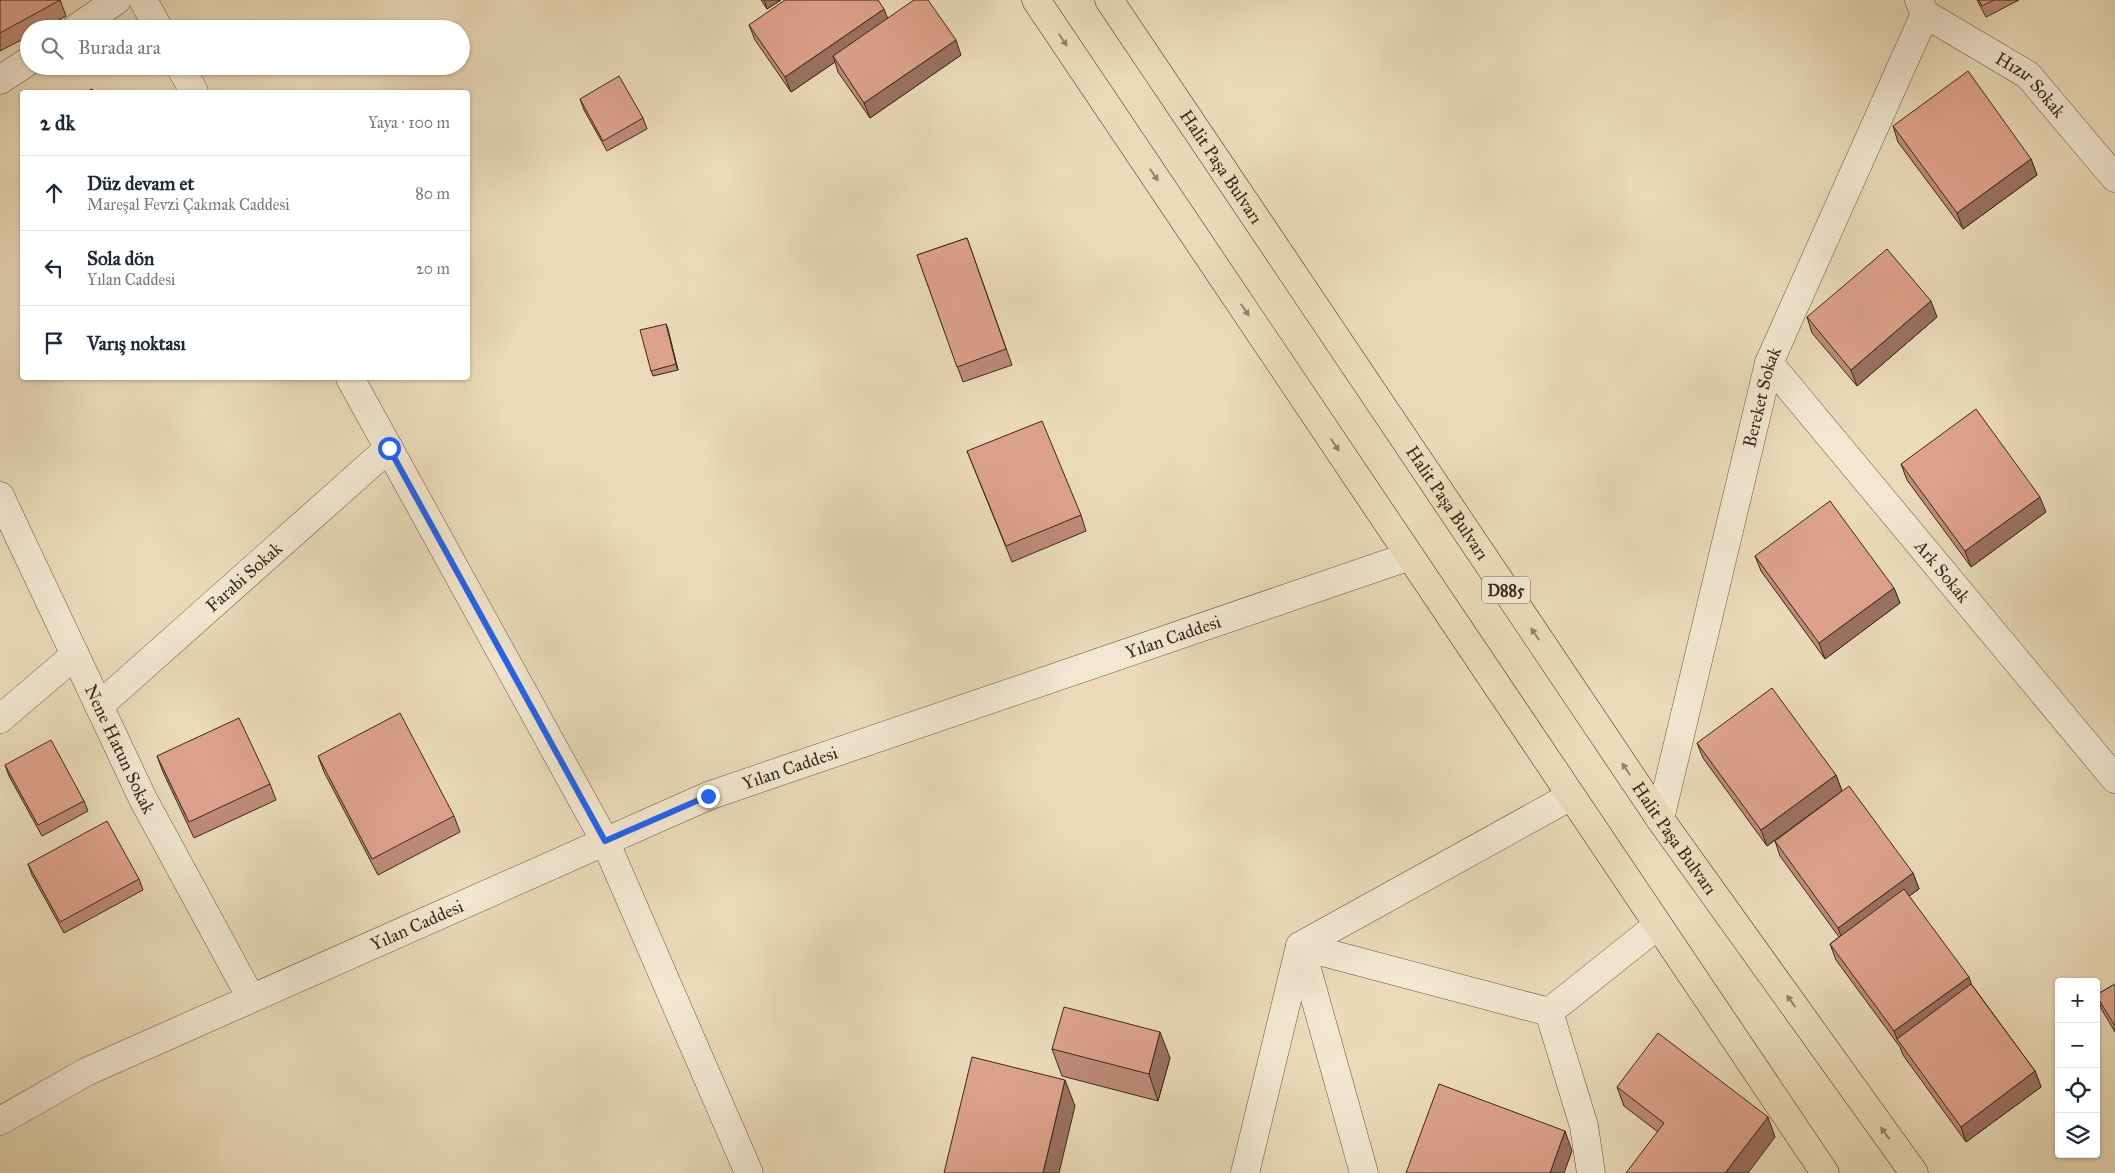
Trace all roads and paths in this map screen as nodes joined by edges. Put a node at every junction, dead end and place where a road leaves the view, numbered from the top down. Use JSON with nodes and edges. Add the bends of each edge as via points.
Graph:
{"nodes":[{"id":1,"x":117,"y":0,"type":"edge"},
{"id":2,"x":143,"y":0,"type":"edge"},
{"id":3,"x":1036,"y":0,"type":"edge"},
{"id":4,"x":1109,"y":0,"type":"edge"},
{"id":5,"x":1922,"y":7,"type":"edge"},
{"id":6,"x":88,"y":20,"type":"edge"},
{"id":7,"x":154,"y":20,"type":"edge"},
{"id":8,"x":20,"y":66,"type":"edge"},
{"id":9,"x":185,"y":75,"type":"edge"},
{"id":10,"x":0,"y":80,"type":"edge"},
{"id":11,"x":193,"y":90,"type":"edge"},
{"id":12,"x":2115,"y":178,"type":"edge"},
{"id":13,"x":1769,"y":363,"type":"junction"},
{"id":14,"x":351,"y":380,"type":"edge"},
{"id":15,"x":389,"y":448,"type":"junction"},
{"id":16,"x":0,"y":496,"type":"edge"},
{"id":17,"x":1410,"y":556,"type":"junction"},
{"id":18,"x":75,"y":655,"type":"junction"},
{"id":19,"x":99,"y":706,"type":"junction"},
{"id":20,"x":0,"y":719,"type":"edge"},
{"id":21,"x":2115,"y":779,"type":"edge"},
{"id":22,"x":1572,"y":796,"type":"junction"},
{"id":23,"x":1660,"y":819,"type":"junction"},
{"id":24,"x":605,"y":841,"type":"junction"},
{"id":25,"x":1658,"y":925,"type":"junction"},
{"id":26,"x":1300,"y":946,"type":"junction"},
{"id":27,"x":251,"y":998,"type":"junction"},
{"id":28,"x":1549,"y":1012,"type":"junction"},
{"id":29,"x":0,"y":1121,"type":"edge"},
{"id":30,"x":749,"y":1173,"type":"edge"},
{"id":31,"x":1245,"y":1173,"type":"edge"},
{"id":32,"x":1364,"y":1173,"type":"edge"},
{"id":33,"x":1591,"y":1173,"type":"edge"},
{"id":34,"x":1825,"y":1173,"type":"edge"},
{"id":35,"x":1914,"y":1173,"type":"edge"}],
"edges":[{"from":1,"to":6,"type":"street"},
{"from":2,"to":7,"type":"street"},
{"from":3,"to":17,"type":"highway","one_way":true},
{"from":23,"to":4,"type":"highway","name":"Halit Paşa Bulvarı","number":"D885","one_way":true},
{"from":5,"to":12,"type":"street","name":"Hızır Sokak","via":[[2028,75]]},
{"from":5,"to":13,"type":"street","name":"Bereket Sokak"},
{"from":8,"to":10,"type":"street"},
{"from":9,"to":11,"type":"street"},
{"from":13,"to":21,"type":"street","name":"Ark Sokak"},
{"from":13,"to":23,"type":"street","name":"Bereket Sokak"},
{"from":14,"to":15,"type":"street"},
{"from":15,"to":19,"type":"street","name":"Farabi Sokak"},
{"from":15,"to":24,"type":"street"},
{"from":16,"to":18,"type":"street","name":"Nene Hatun Sokak"},
{"from":17,"to":22,"type":"highway"},
{"from":17,"to":24,"type":"street","name":"Yılan Caddesi","via":[[708,796]]},
{"from":18,"to":19,"type":"street","name":"Nene Hatun Sokak"},
{"from":18,"to":20,"type":"street"},
{"from":19,"to":27,"type":"street","name":"Nene Hatun Sokak","via":[[143,799]]},
{"from":22,"to":25,"type":"highway"},
{"from":22,"to":26,"type":"street"},
{"from":35,"to":23,"type":"highway","name":"Halit Paşa Bulvarı","number":"D885","one_way":true},
{"from":24,"to":27,"type":"street","name":"Yılan Caddesi"},
{"from":24,"to":30,"type":"street"},
{"from":25,"to":28,"type":"street"},
{"from":25,"to":34,"type":"highway"},
{"from":26,"to":28,"type":"street"},
{"from":26,"to":31,"type":"street"},
{"from":26,"to":32,"type":"street"},
{"from":27,"to":29,"type":"street","name":"Yılan Caddesi","via":[[86,1072]]},
{"from":28,"to":33,"type":"street","via":[[1584,1126]]}]}
